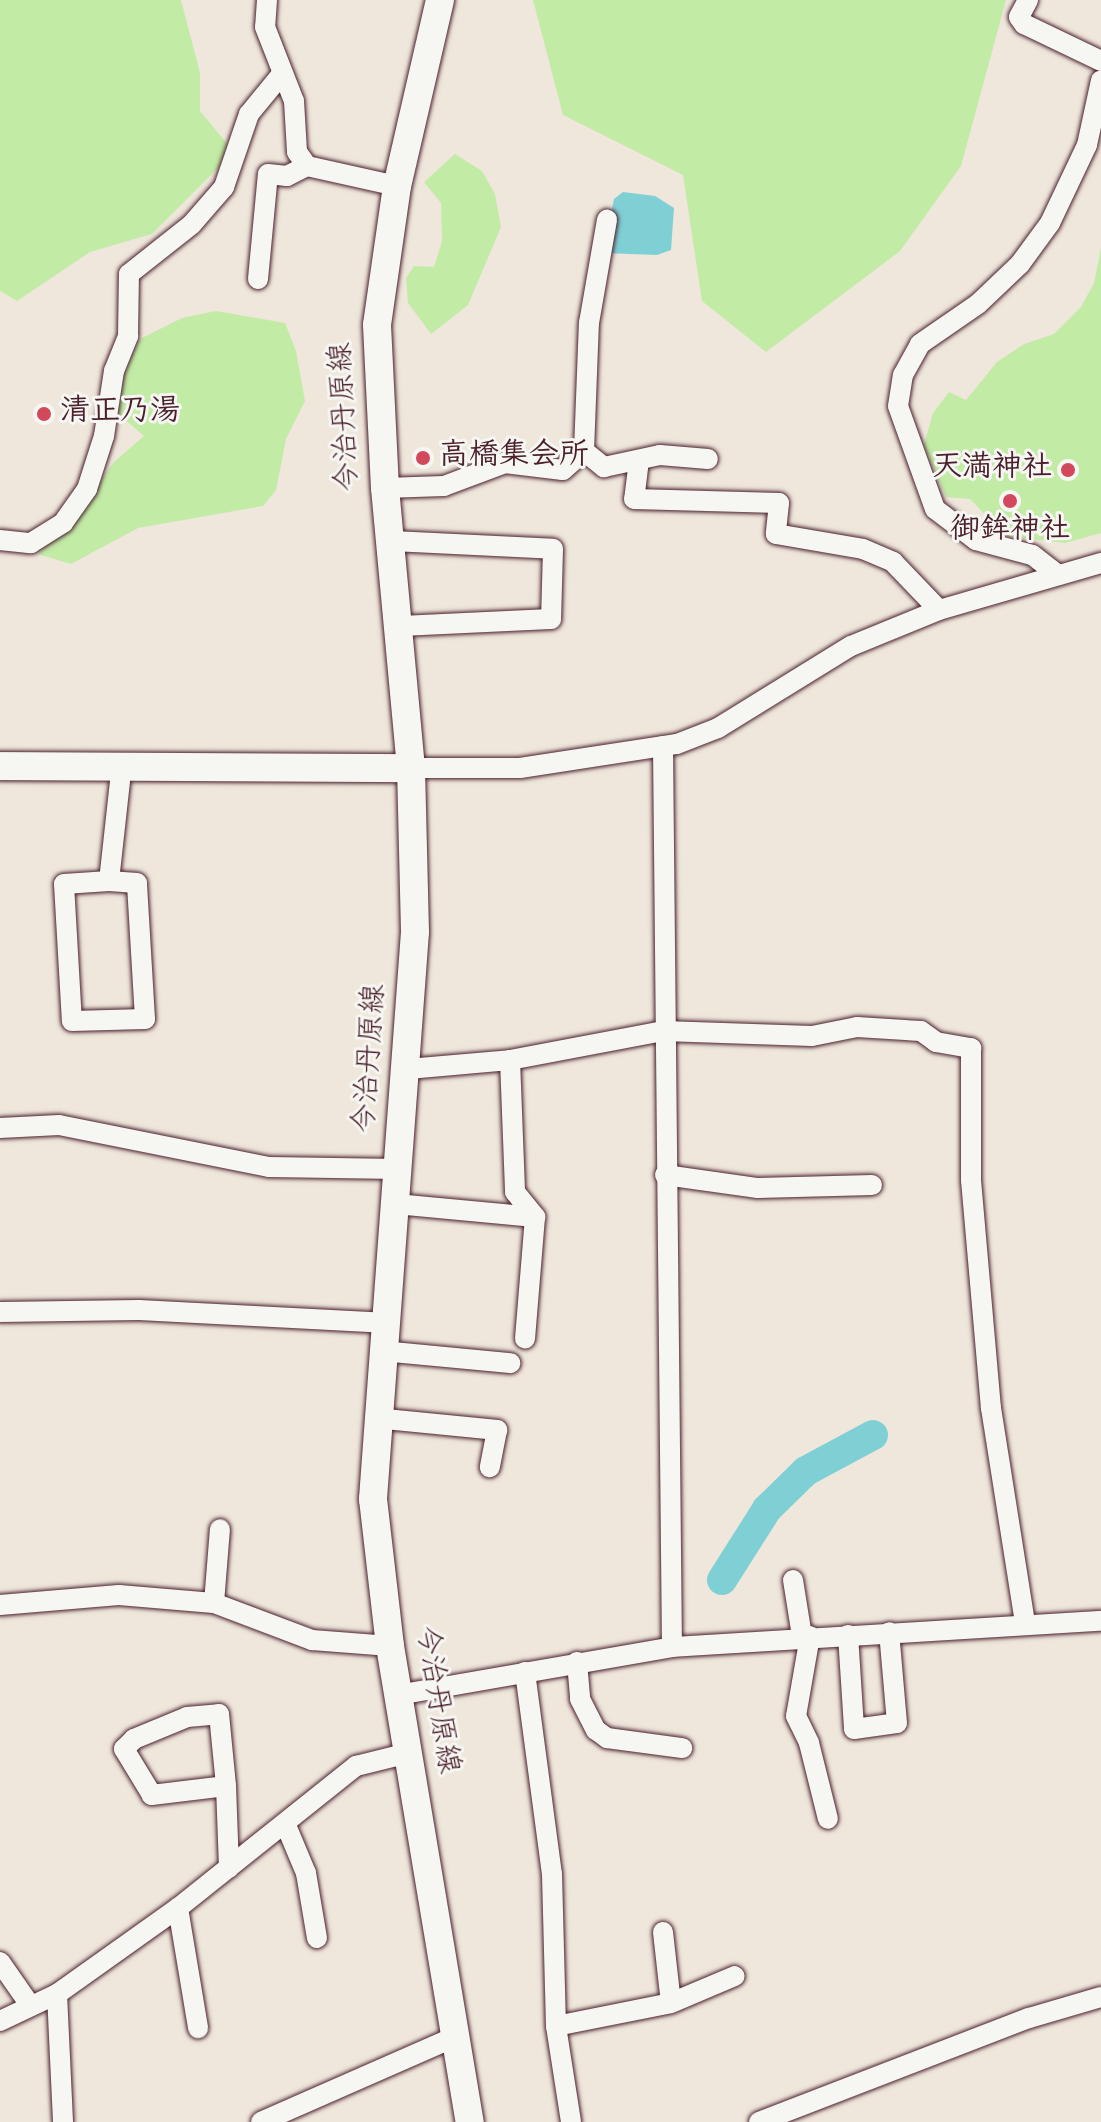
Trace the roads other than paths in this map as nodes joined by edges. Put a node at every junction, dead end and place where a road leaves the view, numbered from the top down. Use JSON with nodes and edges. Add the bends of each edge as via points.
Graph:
{"nodes":[{"id":1,"x":440,"y":0,"type":"edge"},
{"id":2,"x":1028,"y":0,"type":"edge"},
{"id":3,"x":270,"y":2,"type":"edge"},
{"id":4,"x":1101,"y":61,"type":"edge"},
{"id":5,"x":281,"y":75,"type":"junction"},
{"id":6,"x":1101,"y":80,"type":"edge"},
{"id":7,"x":307,"y":166,"type":"junction"},
{"id":8,"x":397,"y":186,"type":"junction"},
{"id":9,"x":607,"y":220,"type":"dead end"},
{"id":10,"x":258,"y":279,"type":"dead end"},
{"id":11,"x":584,"y":451,"type":"junction"},
{"id":12,"x":708,"y":459,"type":"dead end"},
{"id":13,"x":639,"y":460,"type":"junction"},
{"id":14,"x":385,"y":488,"type":"junction"},
{"id":15,"x":0,"y":540,"type":"edge"},
{"id":16,"x":392,"y":541,"type":"junction"},
{"id":17,"x":1101,"y":563,"type":"edge"},
{"id":18,"x":1058,"y":575,"type":"junction"},
{"id":19,"x":939,"y":610,"type":"junction"},
{"id":20,"x":400,"y":626,"type":"junction"},
{"id":21,"x":663,"y":746,"type":"junction"},
{"id":22,"x":122,"y":764,"type":"junction"},
{"id":23,"x":0,"y":766,"type":"edge"},
{"id":24,"x":411,"y":768,"type":"junction"},
{"id":25,"x":109,"y":881,"type":"junction"},
{"id":26,"x":663,"y":1031,"type":"junction"},
{"id":27,"x":510,"y":1060,"type":"junction"},
{"id":28,"x":408,"y":1069,"type":"junction"},
{"id":29,"x":0,"y":1128,"type":"edge"},
{"id":30,"x":399,"y":1169,"type":"junction"},
{"id":31,"x":665,"y":1175,"type":"junction"},
{"id":32,"x":872,"y":1185,"type":"dead end"},
{"id":33,"x":395,"y":1204,"type":"junction"},
{"id":34,"x":535,"y":1217,"type":"junction"},
{"id":35,"x":0,"y":1312,"type":"edge"},
{"id":36,"x":383,"y":1337,"type":"junction"},
{"id":37,"x":525,"y":1339,"type":"dead end"},
{"id":38,"x":510,"y":1363,"type":"dead end"},
{"id":39,"x":375,"y":1418,"type":"junction"},
{"id":40,"x":490,"y":1467,"type":"dead end"},
{"id":41,"x":220,"y":1529,"type":"dead end"},
{"id":42,"x":793,"y":1580,"type":"dead end"},
{"id":43,"x":214,"y":1603,"type":"junction"},
{"id":44,"x":0,"y":1605,"type":"edge"},
{"id":45,"x":1101,"y":1621,"type":"edge"},
{"id":46,"x":1025,"y":1622,"type":"junction"},
{"id":47,"x":889,"y":1632,"type":"junction"},
{"id":48,"x":848,"y":1635,"type":"junction"},
{"id":49,"x":806,"y":1636,"type":"junction"},
{"id":50,"x":390,"y":1646,"type":"junction"},
{"id":51,"x":672,"y":1647,"type":"junction"},
{"id":52,"x":577,"y":1662,"type":"junction"},
{"id":53,"x":525,"y":1672,"type":"junction"},
{"id":54,"x":398,"y":1695,"type":"junction"},
{"id":55,"x":682,"y":1748,"type":"dead end"},
{"id":56,"x":408,"y":1753,"type":"junction"},
{"id":57,"x":226,"y":1786,"type":"junction"},
{"id":58,"x":828,"y":1819,"type":"dead end"},
{"id":59,"x":285,"y":1823,"type":"junction"},
{"id":60,"x":229,"y":1868,"type":"junction"},
{"id":61,"x":178,"y":1908,"type":"junction"},
{"id":62,"x":663,"y":1932,"type":"dead end"},
{"id":63,"x":317,"y":1938,"type":"dead end"},
{"id":64,"x":0,"y":1962,"type":"edge"},
{"id":65,"x":735,"y":1976,"type":"dead end"},
{"id":66,"x":57,"y":1994,"type":"junction"},
{"id":67,"x":1101,"y":1997,"type":"edge"},
{"id":68,"x":671,"y":2003,"type":"junction"},
{"id":69,"x":30,"y":2005,"type":"junction"},
{"id":70,"x":0,"y":2021,"type":"edge"},
{"id":71,"x":556,"y":2026,"type":"junction"},
{"id":72,"x":198,"y":2028,"type":"dead end"},
{"id":73,"x":455,"y":2037,"type":"junction"},
{"id":74,"x":63,"y":2122,"type":"edge"},
{"id":75,"x":261,"y":2122,"type":"edge"},
{"id":76,"x":470,"y":2122,"type":"edge"},
{"id":77,"x":571,"y":2122,"type":"edge"},
{"id":78,"x":759,"y":2122,"type":"edge"}],
"edges":[{"from":1,"to":8,"type":"main road","name":"今治丹原線"},
{"from":2,"to":4,"type":"street","via":[[1019,17],[1024,24]]},
{"from":3,"to":5,"type":"street","via":[[265,27]]},
{"from":5,"to":7,"type":"street","via":[[294,101],[297,152]]},
{"from":5,"to":15,"type":"street","via":[[249,114],[224,187],[192,224],[129,274],[128,336],[114,371],[104,436],[87,489],[63,523],[31,543]]},
{"from":6,"to":18,"type":"street","via":[[1087,145],[1050,223],[1020,264],[978,304],[920,344],[903,375],[898,406],[935,509],[976,540],[1032,555]]},
{"from":7,"to":8,"type":"street"},
{"from":7,"to":10,"type":"street","via":[[287,176],[268,174]]},
{"from":8,"to":14,"type":"main road","name":"今治丹原線","via":[[377,325]]},
{"from":9,"to":11,"type":"street","via":[[589,323]]},
{"from":11,"to":13,"type":"street","via":[[604,467]]},
{"from":11,"to":14,"type":"street","via":[[563,470],[505,463],[444,486]]},
{"from":12,"to":13,"type":"street","via":[[660,455]]},
{"from":13,"to":19,"type":"street","via":[[634,499],[779,503],[776,534],[863,549],[893,562]]},
{"from":14,"to":16,"type":"main road","name":"今治丹原線"},
{"from":16,"to":20,"type":"main road","name":"今治丹原線"},
{"from":16,"to":20,"type":"street","via":[[553,549],[551,619]]},
{"from":17,"to":18,"type":"street"},
{"from":18,"to":19,"type":"street"},
{"from":19,"to":21,"type":"street","via":[[851,646],[718,728]]},
{"from":20,"to":24,"type":"main road","name":"今治丹原線"},
{"from":21,"to":24,"type":"street","via":[[520,768]]},
{"from":21,"to":26,"type":"street"},
{"from":22,"to":23,"type":"main road"},
{"from":22,"to":24,"type":"main road"},
{"from":22,"to":25,"type":"street"},
{"from":24,"to":28,"type":"main road","name":"今治丹原線","via":[[415,941]]},
{"from":25,"to":25,"type":"street","via":[[137,883],[145,1019],[72,1021],[64,884]]},
{"from":26,"to":27,"type":"street"},
{"from":26,"to":31,"type":"street"},
{"from":26,"to":46,"type":"street","via":[[812,1036],[857,1027],[921,1031],[936,1042],[971,1048],[971,1180],[991,1408]]},
{"from":27,"to":28,"type":"street"},
{"from":27,"to":34,"type":"street","via":[[515,1192]]},
{"from":28,"to":30,"type":"main road","name":"今治丹原線"},
{"from":29,"to":30,"type":"street","via":[[59,1125],[269,1167]]},
{"from":30,"to":33,"type":"main road","name":"今治丹原線"},
{"from":31,"to":32,"type":"street","via":[[758,1188]]},
{"from":31,"to":51,"type":"street"},
{"from":33,"to":34,"type":"street"},
{"from":33,"to":36,"type":"main road","name":"今治丹原線"},
{"from":34,"to":37,"type":"street"},
{"from":35,"to":36,"type":"street","via":[[139,1310]]},
{"from":36,"to":38,"type":"street"},
{"from":36,"to":39,"type":"main road","name":"今治丹原線"},
{"from":39,"to":40,"type":"street","via":[[497,1430]]},
{"from":39,"to":50,"type":"main road","name":"今治丹原線","via":[[373,1525]]},
{"from":41,"to":43,"type":"street"},
{"from":42,"to":49,"type":"street"},
{"from":43,"to":44,"type":"street","via":[[119,1595]]},
{"from":43,"to":50,"type":"street","via":[[312,1640]]},
{"from":45,"to":46,"type":"street"},
{"from":46,"to":47,"type":"street"},
{"from":47,"to":48,"type":"street"},
{"from":47,"to":48,"type":"street","via":[[897,1723],[854,1729]]},
{"from":48,"to":49,"type":"street"},
{"from":49,"to":51,"type":"street"},
{"from":49,"to":58,"type":"street","via":[[796,1716],[809,1743]]},
{"from":50,"to":54,"type":"main road","name":"今治丹原線"},
{"from":51,"to":52,"type":"street"},
{"from":52,"to":53,"type":"street"},
{"from":52,"to":55,"type":"street","via":[[580,1699],[596,1730],[607,1738]]},
{"from":53,"to":54,"type":"street"},
{"from":53,"to":71,"type":"street","via":[[552,1874]]},
{"from":54,"to":56,"type":"main road","name":"今治丹原線"},
{"from":56,"to":59,"type":"street","via":[[356,1766]]},
{"from":56,"to":73,"type":"main road","name":"今治丹原線"},
{"from":57,"to":57,"type":"street","via":[[219,1714],[187,1717],[134,1739],[124,1749],[152,1795]]},
{"from":57,"to":60,"type":"street"},
{"from":59,"to":60,"type":"street"},
{"from":59,"to":63,"type":"street","via":[[306,1873]]},
{"from":60,"to":61,"type":"street"},
{"from":61,"to":66,"type":"street"},
{"from":61,"to":72,"type":"street"},
{"from":62,"to":68,"type":"street"},
{"from":64,"to":69,"type":"street"},
{"from":65,"to":68,"type":"street"},
{"from":66,"to":69,"type":"street"},
{"from":66,"to":74,"type":"street"},
{"from":67,"to":78,"type":"street","via":[[1029,2018]]},
{"from":68,"to":71,"type":"street"},
{"from":69,"to":70,"type":"street"},
{"from":71,"to":77,"type":"street"},
{"from":73,"to":75,"type":"street"},
{"from":73,"to":76,"type":"main road","name":"今治丹原線"}]}
